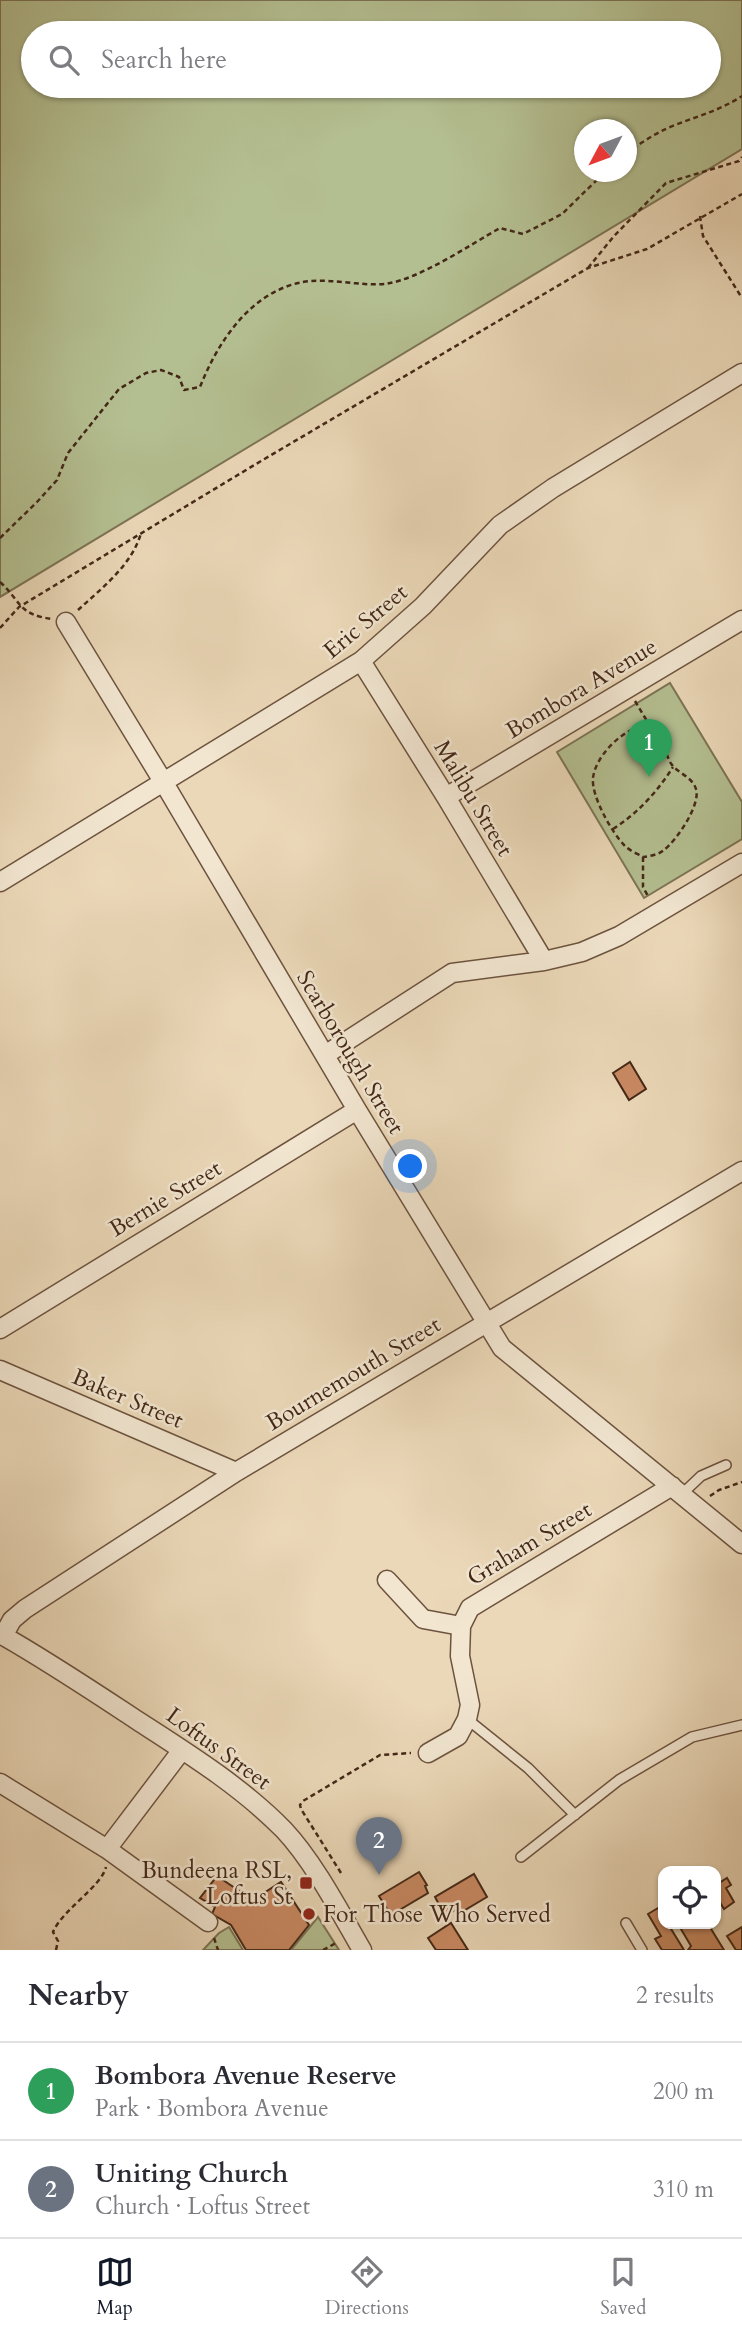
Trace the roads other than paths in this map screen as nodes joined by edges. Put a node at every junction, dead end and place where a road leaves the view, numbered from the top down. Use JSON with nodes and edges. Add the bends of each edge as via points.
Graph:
{"nodes":[{"id":1,"x":742,"y":373,"type":"edge"},
{"id":2,"x":742,"y":620,"type":"edge"},
{"id":3,"x":66,"y":622,"type":"road end"},
{"id":4,"x":361,"y":661,"type":"junction"},
{"id":5,"x":164,"y":783,"type":"junction"},
{"id":6,"x":446,"y":797,"type":"junction"},
{"id":7,"x":742,"y":863,"type":"edge"},
{"id":8,"x":0,"y":882,"type":"edge"},
{"id":9,"x":544,"y":961,"type":"junction"},
{"id":10,"x":325,"y":1055,"type":"junction"},
{"id":11,"x":357,"y":1110,"type":"junction"},
{"id":12,"x":742,"y":1171,"type":"edge"},
{"id":13,"x":485,"y":1323,"type":"junction"},
{"id":14,"x":0,"y":1329,"type":"edge"},
{"id":15,"x":0,"y":1370,"type":"edge"},
{"id":16,"x":726,"y":1465,"type":"dead end"},
{"id":17,"x":236,"y":1472,"type":"junction"},
{"id":18,"x":677,"y":1490,"type":"junction"},
{"id":19,"x":742,"y":1544,"type":"edge"},
{"id":20,"x":387,"y":1580,"type":"dead end"},
{"id":21,"x":461,"y":1626,"type":"junction"},
{"id":22,"x":1,"y":1635,"type":"edge"},
{"id":23,"x":467,"y":1719,"type":"junction"},
{"id":24,"x":742,"y":1725,"type":"edge"},
{"id":25,"x":182,"y":1750,"type":"junction"},
{"id":26,"x":428,"y":1753,"type":"road end"},
{"id":27,"x":0,"y":1783,"type":"edge"},
{"id":28,"x":575,"y":1815,"type":"junction"},
{"id":29,"x":107,"y":1849,"type":"junction"},
{"id":30,"x":521,"y":1857,"type":"dead end"},
{"id":31,"x":208,"y":1922,"type":"dead end"},
{"id":32,"x":626,"y":1923,"type":"dead end"},
{"id":33,"x":362,"y":1950,"type":"edge"},
{"id":34,"x":642,"y":1950,"type":"edge"}],
"edges":[{"from":1,"to":4,"type":"street","name":"Eric Street","via":[[500,525],[423,606]]},
{"from":2,"to":6,"type":"street","name":"Bombora Avenue"},
{"from":3,"to":5,"type":"street","name":"Scarborough Street"},
{"from":4,"to":5,"type":"street","name":"Eric Street"},
{"from":4,"to":6,"type":"street","name":"Malibu Street"},
{"from":5,"to":8,"type":"street","name":"Eric Street"},
{"from":5,"to":10,"type":"street","name":"Scarborough Street"},
{"from":6,"to":9,"type":"street","name":"Malibu Street"},
{"from":7,"to":9,"type":"street","via":[[620,936]]},
{"from":9,"to":10,"type":"street","via":[[452,974]]},
{"from":10,"to":11,"type":"street","name":"Scarborough Street"},
{"from":11,"to":13,"type":"street","name":"Scarborough Street"},
{"from":11,"to":14,"type":"street","name":"Bernie Street"},
{"from":12,"to":13,"type":"street","name":"Bournemouth Street"},
{"from":13,"to":17,"type":"street","name":"Bournemouth Street"},
{"from":13,"to":18,"type":"street","name":"Scarborough Street","via":[[502,1348]]},
{"from":15,"to":17,"type":"street","name":"Baker Street"},
{"from":16,"to":18,"type":"lane"},
{"from":17,"to":22,"type":"street","name":"Bournemouth Street","via":[[25,1609]]},
{"from":18,"to":19,"type":"street","name":"Scarborough Street"},
{"from":18,"to":21,"type":"street","name":"Graham Street","via":[[470,1608]]},
{"from":20,"to":21,"type":"street","via":[[423,1619]]},
{"from":21,"to":23,"type":"street","via":[[460,1656],[470,1705]]},
{"from":22,"to":25,"type":"street","name":"Loftus Street"},
{"from":23,"to":26,"type":"street","via":[[458,1737]]},
{"from":23,"to":28,"type":"lane","via":[[528,1768]]},
{"from":24,"to":28,"type":"lane","via":[[692,1737],[620,1780]]},
{"from":25,"to":29,"type":"street"},
{"from":25,"to":33,"type":"street","name":"Loftus Street","via":[[235,1787],[284,1830]]},
{"from":27,"to":29,"type":"street"},
{"from":28,"to":30,"type":"lane"},
{"from":29,"to":31,"type":"street"},
{"from":32,"to":34,"type":"lane"}]}
